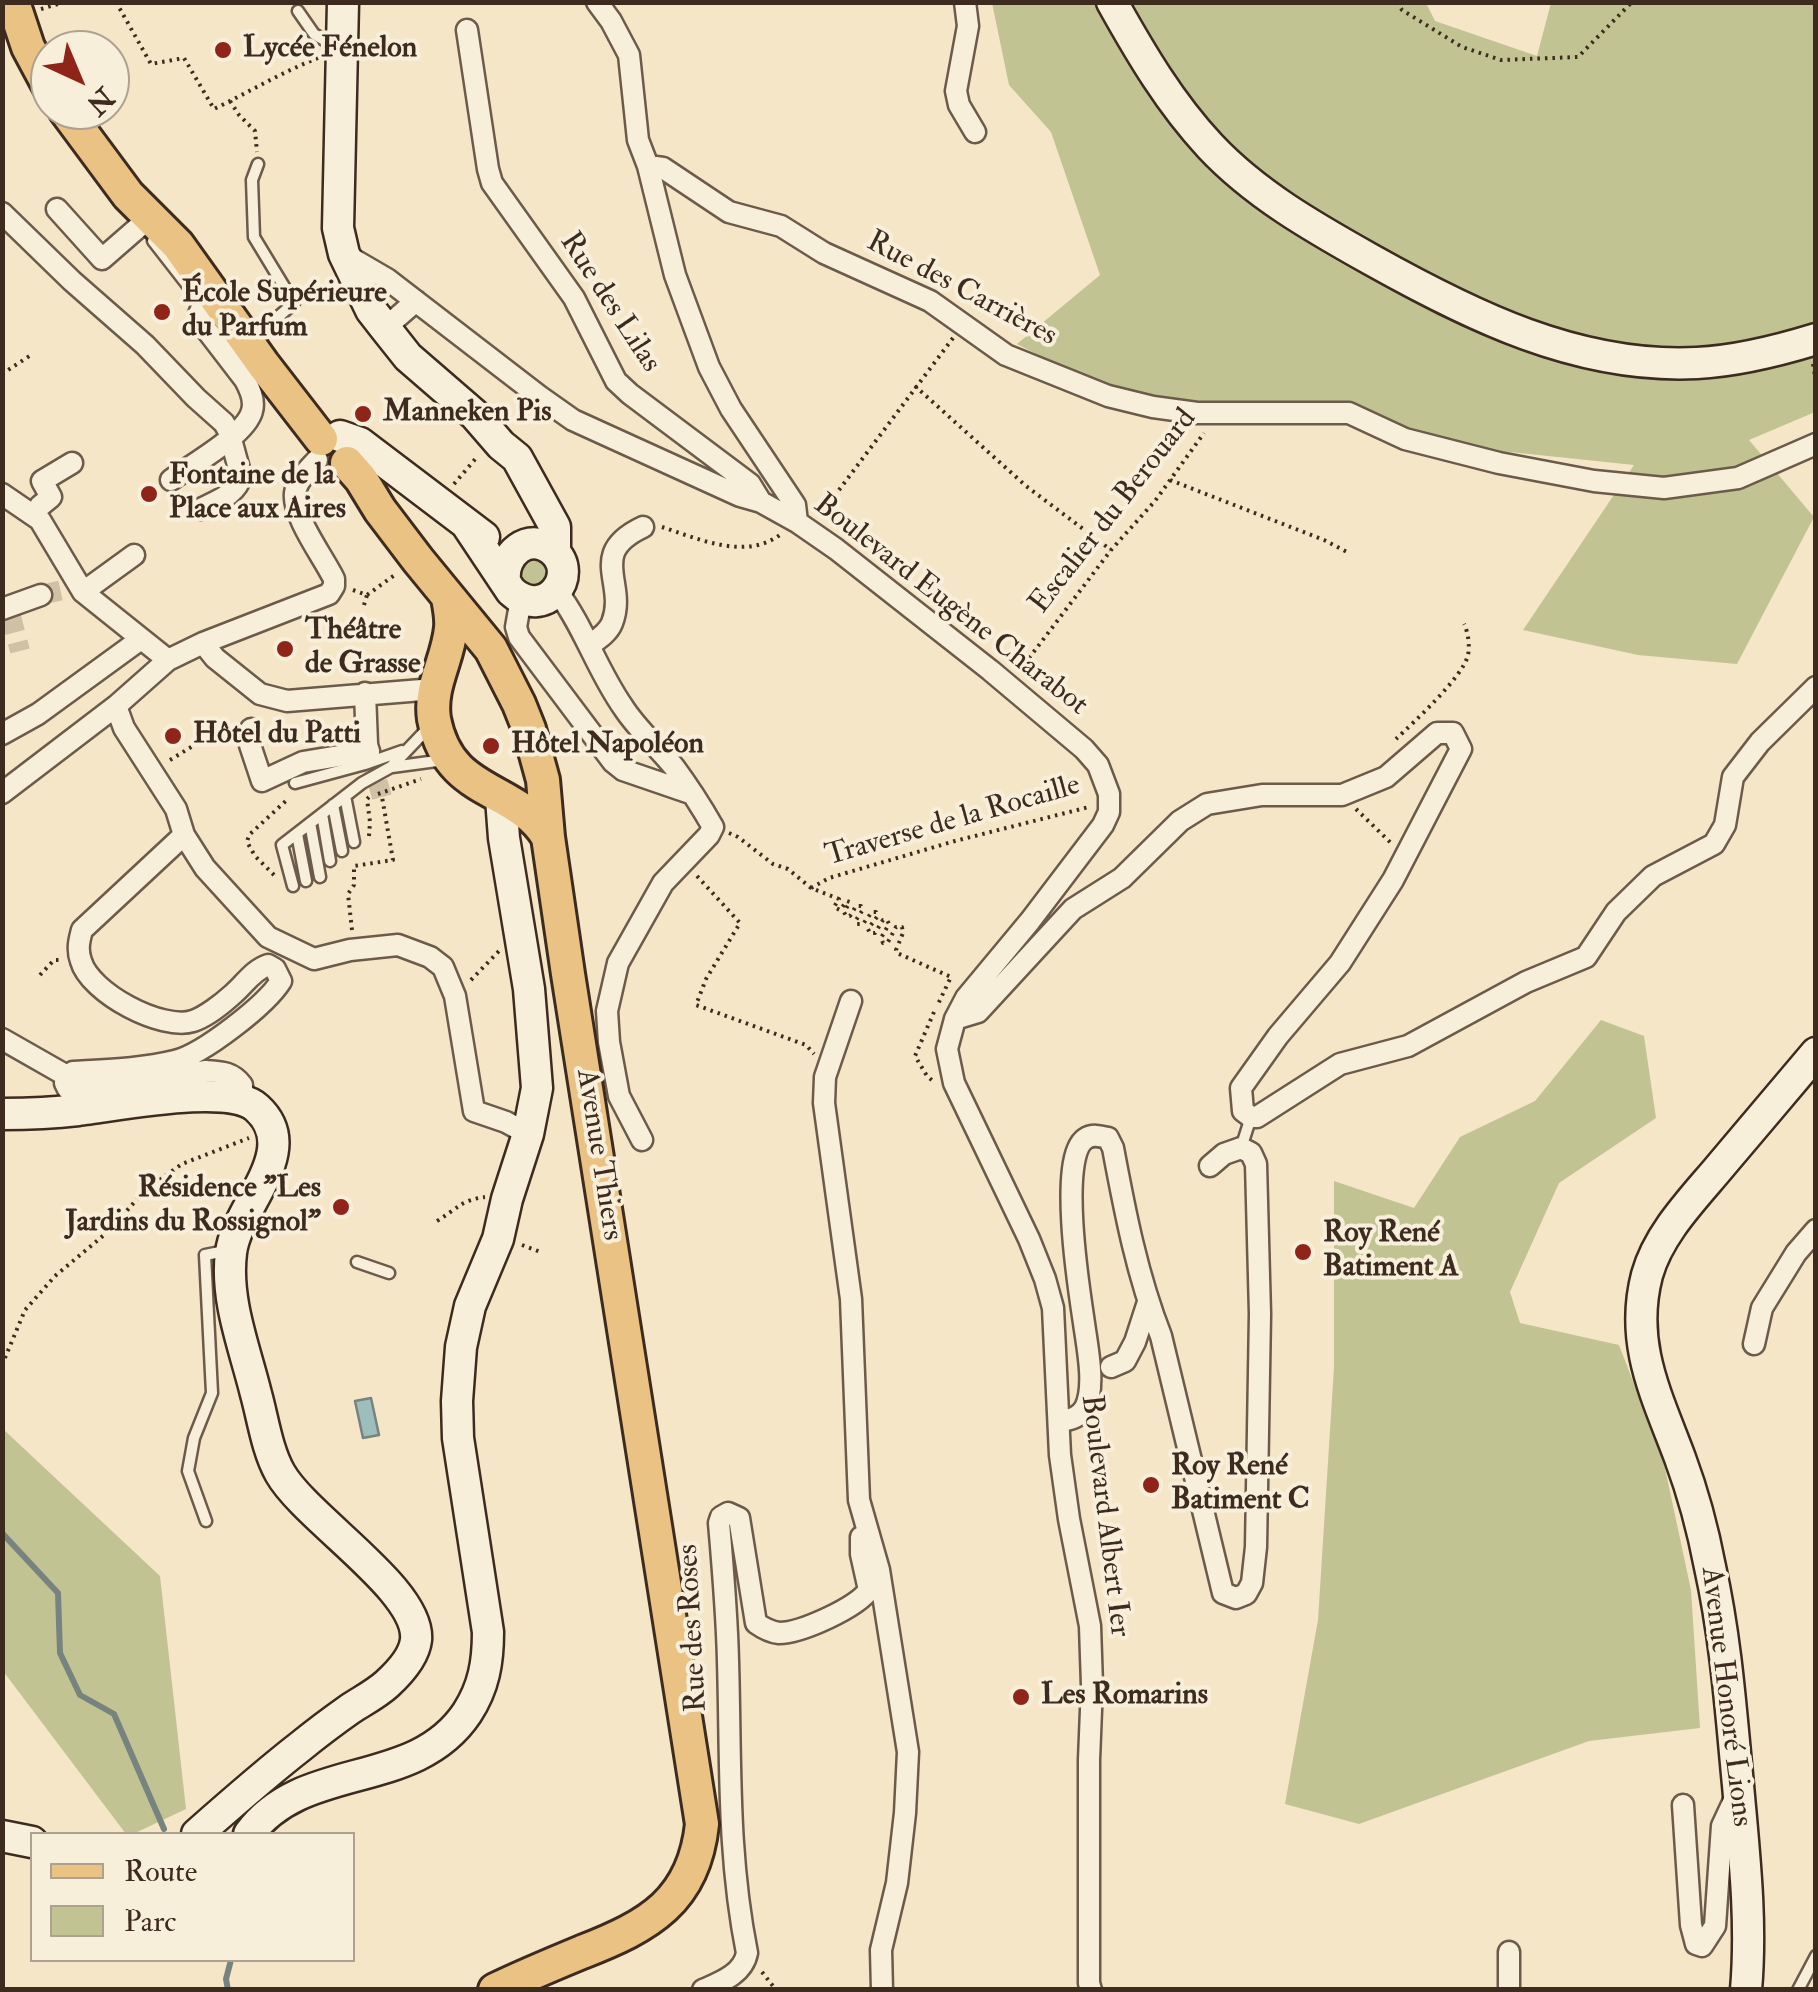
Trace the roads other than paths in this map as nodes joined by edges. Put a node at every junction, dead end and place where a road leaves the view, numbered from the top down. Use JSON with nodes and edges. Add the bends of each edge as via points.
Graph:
{"nodes":[{"id":1,"x":13,"y":2,"type":"edge"},
{"id":2,"x":596,"y":2,"type":"edge"},
{"id":3,"x":965,"y":2,"type":"edge"},
{"id":4,"x":1112,"y":2,"type":"edge"},
{"id":5,"x":338,"y":4,"type":"edge"},
{"id":6,"x":298,"y":11,"type":"dead end"},
{"id":7,"x":467,"y":30,"type":"dead end"},
{"id":8,"x":342,"y":50,"type":"junction"},
{"id":9,"x":30,"y":52,"type":"edge"},
{"id":10,"x":79,"y":130,"type":"edge"},
{"id":11,"x":975,"y":132,"type":"dead end"},
{"id":12,"x":258,"y":164,"type":"road end"},
{"id":13,"x":648,"y":166,"type":"junction"},
{"id":14,"x":57,"y":209,"type":"dead end"},
{"id":15,"x":2,"y":213,"type":"edge"},
{"id":16,"x":141,"y":217,"type":"junction"},
{"id":17,"x":211,"y":297,"type":"junction"},
{"id":18,"x":416,"y":301,"type":"junction"},
{"id":19,"x":377,"y":303,"type":"junction"},
{"id":20,"x":1816,"y":339,"type":"edge"},
{"id":21,"x":248,"y":343,"type":"junction"},
{"id":22,"x":231,"y":437,"type":"junction"},
{"id":23,"x":498,"y":441,"type":"junction"},
{"id":24,"x":1816,"y":444,"type":"edge"},
{"id":25,"x":340,"y":455,"type":"junction"},
{"id":26,"x":72,"y":463,"type":"dead end"},
{"id":27,"x":170,"y":480,"type":"dead end"},
{"id":28,"x":2,"y":494,"type":"edge"},
{"id":29,"x":761,"y":502,"type":"junction"},
{"id":30,"x":201,"y":510,"type":"dead end"},
{"id":31,"x":35,"y":515,"type":"junction"},
{"id":32,"x":642,"y":526,"type":"road end"},
{"id":33,"x":803,"y":526,"type":"junction"},
{"id":34,"x":555,"y":553,"type":"junction"},
{"id":35,"x":134,"y":555,"type":"dead end"},
{"id":36,"x":516,"y":569,"type":"junction"},
{"id":37,"x":2,"y":586,"type":"edge"},
{"id":38,"x":78,"y":589,"type":"junction"},
{"id":39,"x":556,"y":591,"type":"junction"},
{"id":40,"x":42,"y":596,"type":"tunnel mouth"},
{"id":41,"x":448,"y":598,"type":"junction"},
{"id":42,"x":8,"y":610,"type":"edge"},
{"id":43,"x":141,"y":638,"type":"junction"},
{"id":44,"x":203,"y":642,"type":"junction"},
{"id":45,"x":590,"y":645,"type":"junction"},
{"id":46,"x":168,"y":660,"type":"junction"},
{"id":47,"x":498,"y":662,"type":"junction"},
{"id":48,"x":1816,"y":687,"type":"edge"},
{"id":49,"x":438,"y":689,"type":"junction"},
{"id":50,"x":365,"y":693,"type":"junction"},
{"id":51,"x":116,"y":706,"type":"junction"},
{"id":52,"x":250,"y":728,"type":"dead end"},
{"id":53,"x":2,"y":734,"type":"edge"},
{"id":54,"x":408,"y":749,"type":"junction"},
{"id":55,"x":538,"y":757,"type":"junction"},
{"id":56,"x":391,"y":767,"type":"junction"},
{"id":57,"x":440,"y":768,"type":"junction"},
{"id":58,"x":295,"y":783,"type":"dead end"},
{"id":59,"x":2,"y":793,"type":"edge"},
{"id":60,"x":693,"y":794,"type":"junction"},
{"id":61,"x":345,"y":796,"type":"junction"},
{"id":62,"x":501,"y":798,"type":"junction"},
{"id":63,"x":334,"y":804,"type":"junction"},
{"id":64,"x":322,"y":814,"type":"junction"},
{"id":65,"x":310,"y":824,"type":"junction"},
{"id":66,"x":296,"y":834,"type":"junction"},
{"id":67,"x":184,"y":835,"type":"junction"},
{"id":68,"x":548,"y":836,"type":"junction"},
{"id":69,"x":354,"y":842,"type":"dead end"},
{"id":70,"x":342,"y":851,"type":"dead end"},
{"id":71,"x":330,"y":861,"type":"dead end"},
{"id":72,"x":320,"y":878,"type":"dead end"},
{"id":73,"x":306,"y":881,"type":"dead end"},
{"id":74,"x":293,"y":886,"type":"dead end"},
{"id":75,"x":851,"y":1001,"type":"dead end"},
{"id":76,"x":954,"y":1019,"type":"junction"},
{"id":77,"x":2,"y":1040,"type":"edge"},
{"id":78,"x":1810,"y":1063,"type":"edge"},
{"id":79,"x":67,"y":1076,"type":"junction"},
{"id":80,"x":242,"y":1098,"type":"junction"},
{"id":81,"x":2,"y":1114,"type":"edge"},
{"id":82,"x":1251,"y":1117,"type":"junction"},
{"id":83,"x":528,"y":1134,"type":"junction"},
{"id":84,"x":642,"y":1140,"type":"dead end"},
{"id":85,"x":1241,"y":1148,"type":"junction"},
{"id":86,"x":1210,"y":1166,"type":"dead end"},
{"id":87,"x":1816,"y":1230,"type":"edge"},
{"id":88,"x":231,"y":1250,"type":"junction"},
{"id":89,"x":357,"y":1262,"type":"dead end"},
{"id":90,"x":389,"y":1274,"type":"dead end"},
{"id":91,"x":1148,"y":1302,"type":"junction"},
{"id":92,"x":1754,"y":1344,"type":"dead end"},
{"id":93,"x":1111,"y":1367,"type":"dead end"},
{"id":94,"x":1059,"y":1422,"type":"junction"},
{"id":95,"x":860,"y":1500,"type":"junction"},
{"id":96,"x":206,"y":1521,"type":"dead end"},
{"id":97,"x":712,"y":1782,"type":"junction"},
{"id":98,"x":1738,"y":1792,"type":"junction"},
{"id":99,"x":1683,"y":1805,"type":"dead end"},
{"id":100,"x":199,"y":1832,"type":"edge"},
{"id":101,"x":251,"y":1832,"type":"edge"},
{"id":102,"x":2,"y":1836,"type":"edge"},
{"id":103,"x":30,"y":1842,"type":"edge"},
{"id":104,"x":1508,"y":1952,"type":"dead end"},
{"id":105,"x":1816,"y":1956,"type":"edge"},
{"id":106,"x":1087,"y":1987,"type":"edge"},
{"id":107,"x":495,"y":1990,"type":"edge"},
{"id":108,"x":702,"y":1990,"type":"edge"},
{"id":109,"x":882,"y":1990,"type":"edge"},
{"id":110,"x":1508,"y":1990,"type":"edge"},
{"id":111,"x":1746,"y":1990,"type":"edge"},
{"id":112,"x":1798,"y":1990,"type":"edge"}],
"edges":[{"from":1,"to":9,"type":"main road"},
{"from":2,"to":13,"type":"street","via":[[629,55],[638,140]]},
{"from":3,"to":11,"type":"street","via":[[967,40],[956,90]]},
{"from":4,"to":20,"type":"main road","via":[[1178,110],[1252,186],[1446,301],[1534,338],[1620,358],[1696,363]]},
{"from":5,"to":8,"type":"main road"},
{"from":6,"to":8,"type":"lane","via":[[314,34]]},
{"from":7,"to":29,"type":"street","name":"Rue des Lilas","via":[[492,183],[574,298],[616,381],[750,484]]},
{"from":8,"to":19,"type":"main road","via":[[338,228],[344,254]]},
{"from":10,"to":16,"type":"main road","name":"Avenue Thiers"},
{"from":12,"to":21,"type":"lane","via":[[252,180],[254,237],[294,303]]},
{"from":13,"to":24,"type":"street","name":"Rue des Carrières","via":[[663,168],[729,212],[781,226],[930,302],[1006,355],[1153,407],[1349,413],[1405,439],[1499,463],[1664,488],[1738,478]]},
{"from":13,"to":33,"type":"street","via":[[675,275],[708,367]]},
{"from":14,"to":16,"type":"street","via":[[102,259]]},
{"from":15,"to":22,"type":"street","via":[[145,345]]},
{"from":16,"to":17,"type":"main road","name":"Avenue Thiers","via":[[178,245]]},
{"from":17,"to":21,"type":"main road","name":"Avenue Thiers"},
{"from":17,"to":22,"type":"street","via":[[199,314],[202,324],[245,380],[252,400],[252,412]]},
{"from":18,"to":19,"type":"street"},
{"from":18,"to":19,"type":"street","name":"Boulevard Eugène Charabot"},
{"from":18,"to":29,"type":"street","name":"Boulevard Eugène Charabot","via":[[574,420]]},
{"from":19,"to":23,"type":"main road","via":[[408,356]]},
{"from":21,"to":25,"type":"main road","name":"Avenue Thiers","via":[[286,408]]},
{"from":22,"to":27,"type":"street"},
{"from":22,"to":30,"type":"street","via":[[240,483]]},
{"from":23,"to":34,"type":"main road","via":[[518,458],[555,528]]},
{"from":23,"to":36,"type":"main road","via":[[530,512],[532,527]]},
{"from":25,"to":36,"type":"main road","via":[[438,503]]},
{"from":25,"to":41,"type":"main road","name":"Avenue Thiers"},
{"from":25,"to":44,"type":"street","via":[[304,474],[294,497],[334,579],[330,594]]},
{"from":26,"to":31,"type":"street","via":[[42,481],[51,497]]},
{"from":28,"to":31,"type":"street"},
{"from":29,"to":33,"type":"street","name":"Boulevard Eugène Charabot"},
{"from":31,"to":38,"type":"street"},
{"from":32,"to":45,"type":"street","via":[[617,544],[614,621]]},
{"from":33,"to":76,"type":"street","name":"Boulevard Eugène Charabot","via":[[1084,749],[1109,794],[1103,825]]},
{"from":34,"to":36,"type":"main road","via":[[538,544]]},
{"from":34,"to":39,"type":"main road","via":[[562,568]]},
{"from":35,"to":38,"type":"street"},
{"from":36,"to":39,"type":"main road","via":[[539,601]]},
{"from":36,"to":60,"type":"street","via":[[519,637],[613,762]]},
{"from":37,"to":42,"type":"street"},
{"from":38,"to":43,"type":"street"},
{"from":39,"to":45,"type":"street"},
{"from":40,"to":42,"type":"street"},
{"from":41,"to":47,"type":"main road","name":"Avenue Thiers"},
{"from":41,"to":49,"type":"main road","via":[[451,632]]},
{"from":43,"to":46,"type":"street"},
{"from":43,"to":53,"type":"street"},
{"from":44,"to":46,"type":"street"},
{"from":44,"to":50,"type":"street","via":[[260,694],[287,701]]},
{"from":45,"to":60,"type":"street","via":[[626,712]]},
{"from":46,"to":51,"type":"street"},
{"from":47,"to":49,"type":"main road","via":[[469,652]]},
{"from":47,"to":55,"type":"main road","name":"Avenue Thiers"},
{"from":48,"to":82,"type":"street","via":[[1734,778],[1725,825],[1714,844],[1653,876],[1616,912],[1586,956],[1408,1046],[1340,1064]]},
{"from":49,"to":50,"type":"street"},
{"from":49,"to":54,"type":"lane"},
{"from":49,"to":57,"type":"main road"},
{"from":50,"to":52,"type":"street","via":[[369,752],[303,762],[262,782]]},
{"from":51,"to":59,"type":"street"},
{"from":51,"to":67,"type":"street","via":[[176,808]]},
{"from":54,"to":56,"type":"lane"},
{"from":54,"to":58,"type":"lane"},
{"from":55,"to":62,"type":"main road"},
{"from":55,"to":68,"type":"main road","name":"Avenue Thiers"},
{"from":56,"to":57,"type":"lane"},
{"from":56,"to":61,"type":"lane"},
{"from":57,"to":62,"type":"main road"},
{"from":60,"to":84,"type":"street","via":[[713,827],[663,883],[618,963],[607,1011],[619,1096]]},
{"from":61,"to":63,"type":"lane"},
{"from":61,"to":69,"type":"lane"},
{"from":62,"to":68,"type":"main road","via":[[536,818]]},
{"from":62,"to":83,"type":"main road","via":[[537,1065]]},
{"from":63,"to":64,"type":"lane"},
{"from":63,"to":70,"type":"lane"},
{"from":64,"to":65,"type":"lane"},
{"from":64,"to":71,"type":"lane"},
{"from":65,"to":66,"type":"lane"},
{"from":65,"to":72,"type":"lane"},
{"from":66,"to":73,"type":"lane"},
{"from":66,"to":74,"type":"lane","via":[[282,845]]},
{"from":67,"to":79,"type":"street","via":[[82,930],[78,945],[85,970],[129,1008],[179,1023],[194,1021],[232,996],[261,967],[275,969],[281,980],[239,1023],[193,1055]]},
{"from":67,"to":83,"type":"street","via":[[268,937],[314,959],[398,945],[442,967],[455,996],[474,1111]]},
{"from":68,"to":97,"type":"main road","name":"Avenue Thiers"},
{"from":75,"to":95,"type":"street","name":"Rue des Roses","via":[[825,1077],[824,1103],[851,1300]]},
{"from":76,"to":82,"type":"street","via":[[978,1012],[1073,910],[1122,878],[1207,804],[1262,795],[1342,795],[1386,777],[1437,732],[1452,733],[1460,748],[1393,880],[1340,963],[1241,1088],[1243,1110]]},
{"from":76,"to":94,"type":"street","name":"Boulevard Albert Ier","via":[[947,1049],[954,1083],[1054,1308]]},
{"from":77,"to":79,"type":"street"},
{"from":78,"to":98,"type":"main road","name":"Avenue Honoré Lions","via":[[1663,1238],[1642,1304],[1648,1375],[1697,1512],[1720,1614]]},
{"from":79,"to":80,"type":"street","via":[[74,1092],[224,1072],[242,1085]]},
{"from":80,"to":81,"type":"main road","via":[[211,1095]]},
{"from":80,"to":88,"type":"main road","via":[[272,1129],[274,1143]]},
{"from":82,"to":85,"type":"lane"},
{"from":83,"to":101,"type":"main road","via":[[461,1347],[460,1455],[488,1632],[484,1680],[460,1723],[427,1752],[300,1792]]},
{"from":85,"to":86,"type":"street"},
{"from":85,"to":91,"type":"street","via":[[1256,1164],[1260,1314],[1256,1547],[1252,1583],[1236,1598],[1223,1593],[1217,1573]]},
{"from":87,"to":92,"type":"street","via":[[1762,1308]]},
{"from":88,"to":96,"type":"lane","via":[[204,1255],[212,1393],[188,1470]]},
{"from":88,"to":100,"type":"main road","via":[[231,1294],[279,1472],[407,1607],[416,1644],[386,1685],[300,1746]]},
{"from":89,"to":90,"type":"lane"},
{"from":91,"to":93,"type":"street","via":[[1126,1361]]},
{"from":91,"to":94,"type":"street","via":[[1114,1148],[1096,1135],[1083,1140],[1072,1170],[1089,1398],[1083,1412]]},
{"from":94,"to":106,"type":"street","name":"Boulevard Albert Ier","via":[[1090,1626]]},
{"from":95,"to":97,"type":"street","name":"Rue des Roses","via":[[869,1590],[855,1604],[781,1633],[756,1622],[739,1518],[728,1512],[721,1517],[728,1663]]},
{"from":95,"to":109,"type":"street","name":"Rue des Roses","via":[[880,1570],[908,1752],[897,1884],[881,1950]]},
{"from":97,"to":107,"type":"main road","name":"Avenue Thiers","via":[[694,1866],[656,1916]]},
{"from":97,"to":108,"type":"street","via":[[732,1852],[748,1952],[735,1972]]},
{"from":98,"to":99,"type":"street","via":[[1722,1826],[1715,1926],[1702,1946],[1691,1925]]},
{"from":98,"to":111,"type":"main road","name":"Avenue Honoré Lions"},
{"from":102,"to":103,"type":"main road"},
{"from":104,"to":110,"type":"street"},
{"from":105,"to":112,"type":"lane"}]}
